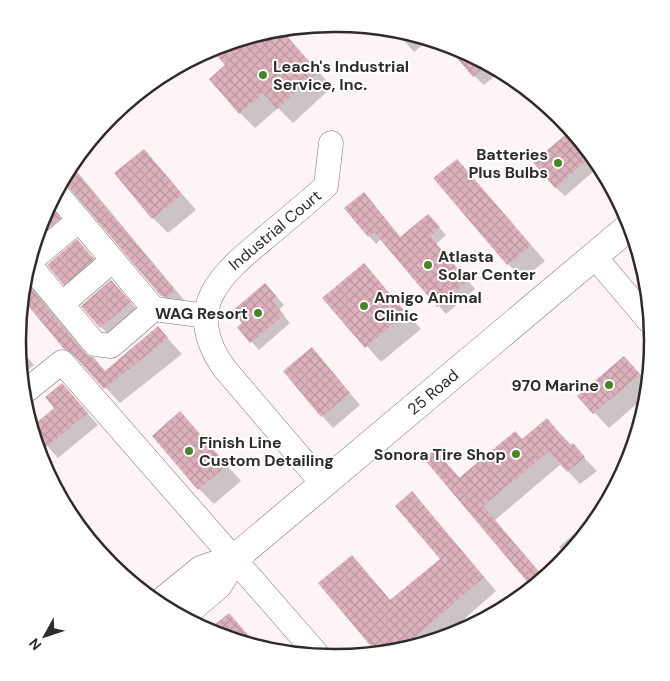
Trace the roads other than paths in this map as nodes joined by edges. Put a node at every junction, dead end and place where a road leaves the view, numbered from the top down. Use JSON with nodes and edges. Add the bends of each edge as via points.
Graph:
{"nodes":[{"id":1,"x":332,"y":143,"type":"dead end"},
{"id":2,"x":61,"y":198,"type":"edge"},
{"id":3,"x":79,"y":220,"type":"junction"},
{"id":4,"x":623,"y":231,"type":"edge"},
{"id":5,"x":39,"y":254,"type":"edge"},
{"id":6,"x":594,"y":256,"type":"junction"},
{"id":7,"x":113,"y":260,"type":"junction"},
{"id":8,"x":34,"y":271,"type":"edge"},
{"id":9,"x":62,"y":304,"type":"junction"},
{"id":10,"x":154,"y":309,"type":"junction"},
{"id":11,"x":642,"y":313,"type":"edge"},
{"id":12,"x":207,"y":316,"type":"junction"},
{"id":13,"x":30,"y":388,"type":"edge"},
{"id":14,"x":324,"y":484,"type":"junction"},
{"id":15,"x":235,"y":558,"type":"junction"},
{"id":16,"x":166,"y":599,"type":"edge"},
{"id":17,"x":187,"y":611,"type":"edge"},
{"id":18,"x":313,"y":649,"type":"edge"}],
"edges":[{"from":1,"to":12,"type":"street","name":"Industrial Court","via":[[326,186],[229,267],[211,294]]},
{"from":2,"to":3,"type":"street"},
{"from":3,"to":5,"type":"street"},
{"from":3,"to":7,"type":"street"},
{"from":4,"to":6,"type":"main road","name":"25 Road"},
{"from":6,"to":11,"type":"street"},
{"from":6,"to":14,"type":"main road","name":"25 Road"},
{"from":7,"to":9,"type":"street"},
{"from":7,"to":10,"type":"street"},
{"from":8,"to":9,"type":"street"},
{"from":9,"to":10,"type":"street","via":[[95,344],[111,346]]},
{"from":10,"to":12,"type":"street"},
{"from":12,"to":14,"type":"street","name":"Industrial Court","via":[[212,346],[221,363]]},
{"from":13,"to":15,"type":"street","via":[[62,362]]},
{"from":14,"to":15,"type":"main road","name":"25 Road"},
{"from":15,"to":16,"type":"main road","name":"25 Road","via":[[201,570]]},
{"from":15,"to":17,"type":"main road","name":"25 Road","via":[[218,585]]},
{"from":15,"to":18,"type":"street"}]}
